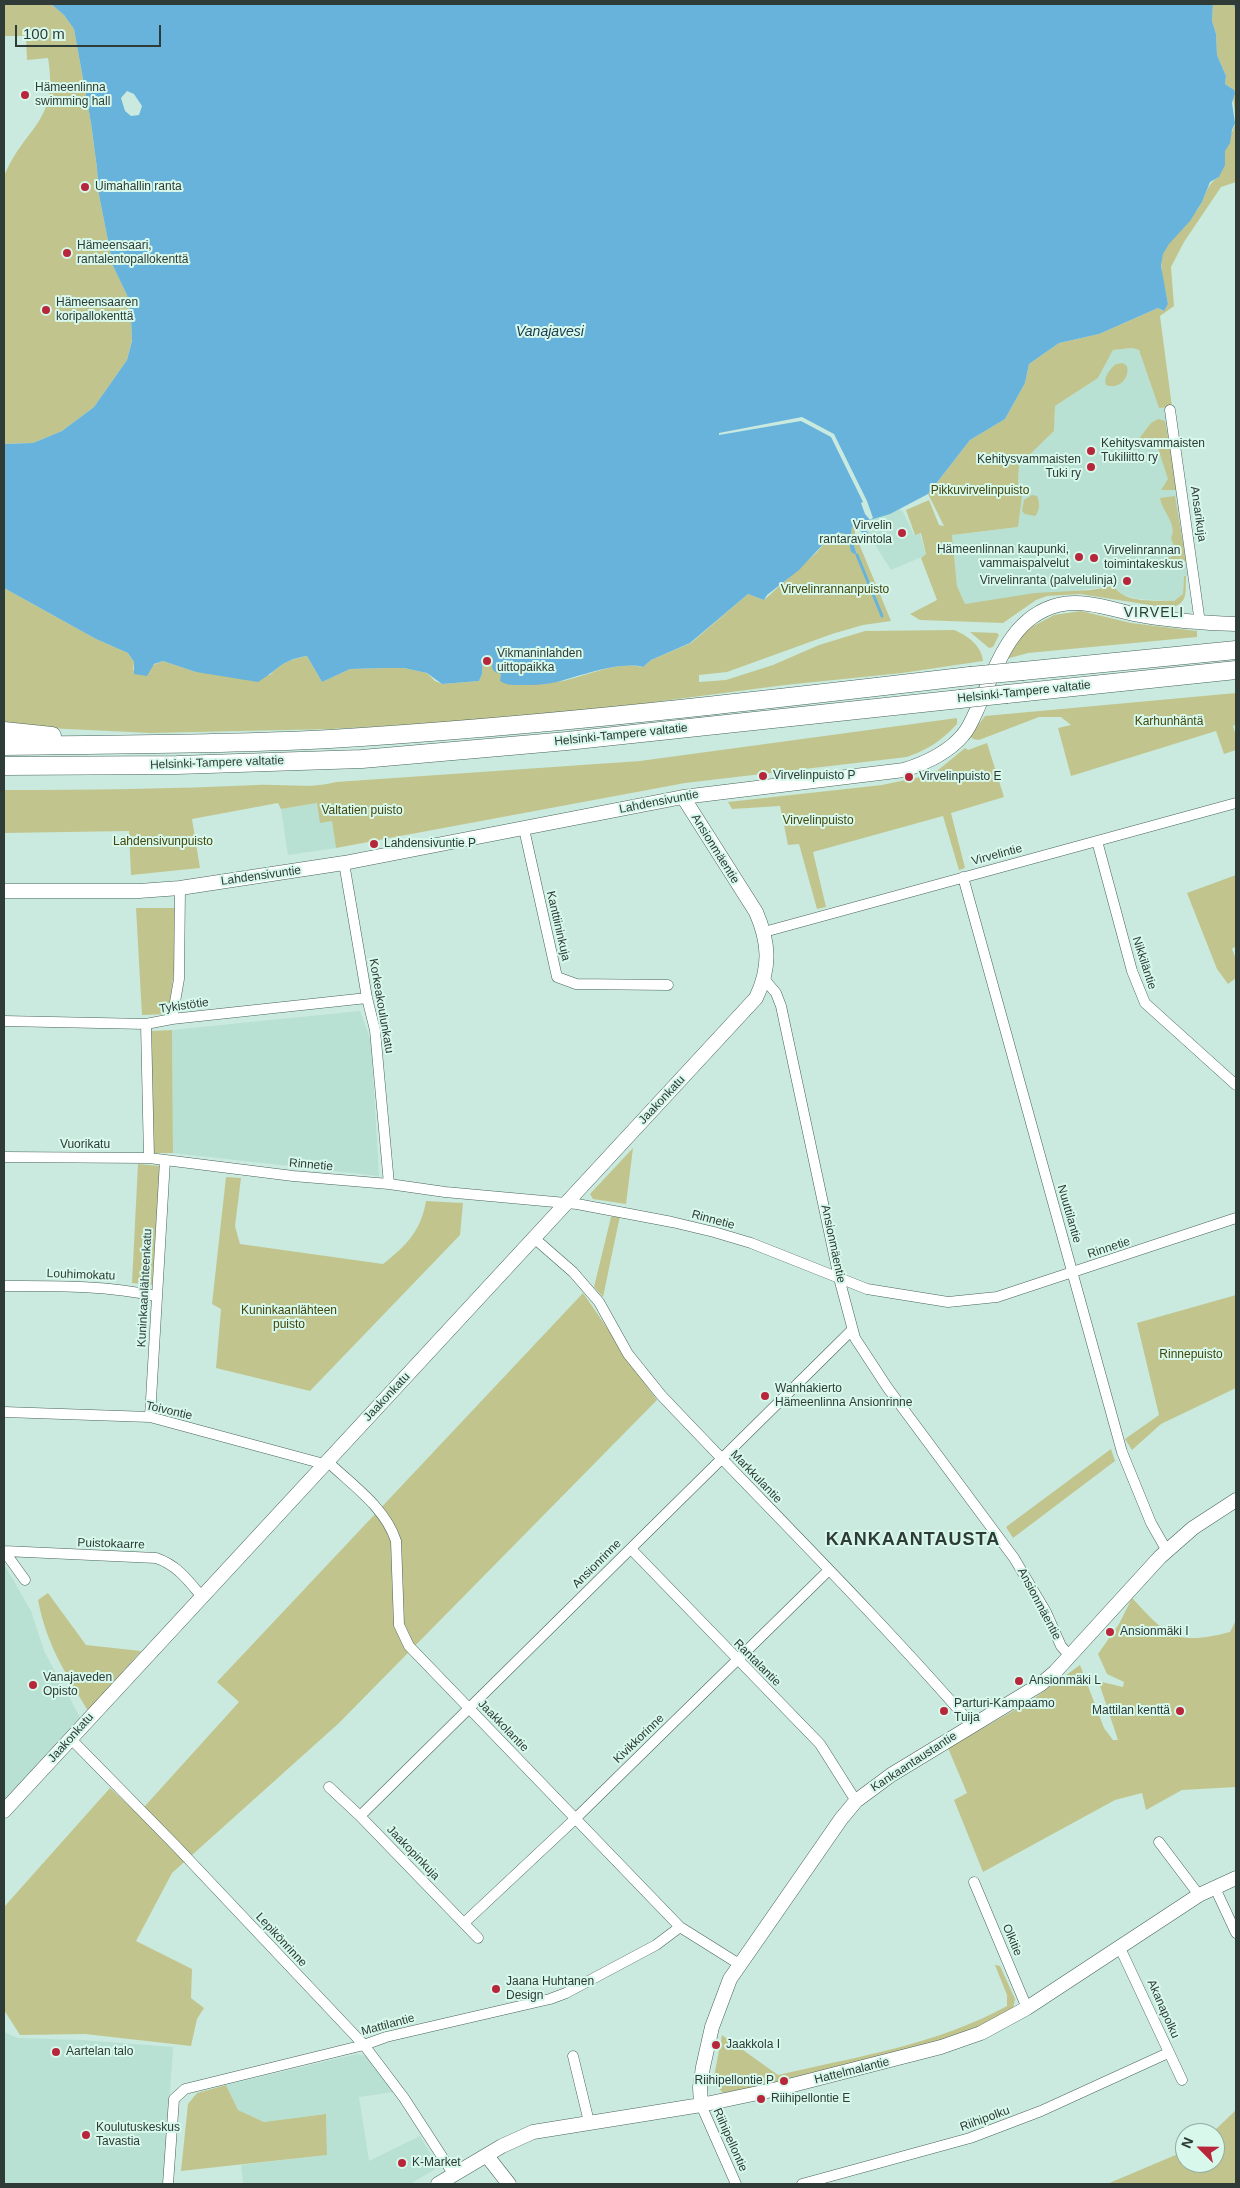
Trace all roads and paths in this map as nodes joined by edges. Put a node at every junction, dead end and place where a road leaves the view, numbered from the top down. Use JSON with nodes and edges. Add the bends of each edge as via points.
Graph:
{"nodes":[{"id":1,"x":1170,"y":410,"type":"dead end"},
{"id":2,"x":1200,"y":622,"type":"junction"},
{"id":3,"x":1236,"y":624,"type":"edge"},
{"id":4,"x":1236,"y":650,"type":"edge"},
{"id":5,"x":1236,"y":670,"type":"edge"},
{"id":6,"x":4,"y":731,"type":"edge"},
{"id":7,"x":95,"y":744,"type":"junction"},
{"id":8,"x":4,"y":746,"type":"edge"},
{"id":9,"x":4,"y":766,"type":"edge"},
{"id":10,"x":683,"y":797,"type":"junction"},
{"id":11,"x":1236,"y":803,"type":"edge"},
{"id":12,"x":524,"y":829,"type":"junction"},
{"id":13,"x":1096,"y":841,"type":"junction"},
{"id":14,"x":344,"y":863,"type":"junction"},
{"id":15,"x":963,"y":877,"type":"junction"},
{"id":16,"x":180,"y":888,"type":"junction"},
{"id":17,"x":4,"y":891,"type":"edge"},
{"id":18,"x":764,"y":932,"type":"junction"},
{"id":19,"x":765,"y":980,"type":"junction"},
{"id":20,"x":668,"y":985,"type":"dead end"},
{"id":21,"x":367,"y":998,"type":"junction"},
{"id":22,"x":172,"y":1019,"type":"junction"},
{"id":23,"x":4,"y":1021,"type":"edge"},
{"id":24,"x":146,"y":1024,"type":"junction"},
{"id":25,"x":1236,"y":1085,"type":"edge"},
{"id":26,"x":4,"y":1157,"type":"edge"},
{"id":27,"x":149,"y":1158,"type":"junction"},
{"id":28,"x":165,"y":1160,"type":"junction"},
{"id":29,"x":389,"y":1184,"type":"junction"},
{"id":30,"x":565,"y":1204,"type":"junction"},
{"id":31,"x":1236,"y":1218,"type":"edge"},
{"id":32,"x":534,"y":1238,"type":"junction"},
{"id":33,"x":1073,"y":1273,"type":"junction"},
{"id":34,"x":839,"y":1278,"type":"junction"},
{"id":35,"x":4,"y":1286,"type":"edge"},
{"id":36,"x":156,"y":1296,"type":"junction"},
{"id":37,"x":852,"y":1330,"type":"junction"},
{"id":38,"x":4,"y":1412,"type":"edge"},
{"id":39,"x":150,"y":1418,"type":"junction"},
{"id":40,"x":722,"y":1460,"type":"junction"},
{"id":41,"x":326,"y":1463,"type":"junction"},
{"id":42,"x":1236,"y":1500,"type":"edge"},
{"id":43,"x":631,"y":1549,"type":"junction"},
{"id":44,"x":4,"y":1551,"type":"edge"},
{"id":45,"x":1166,"y":1551,"type":"junction"},
{"id":46,"x":830,"y":1570,"type":"junction"},
{"id":47,"x":25,"y":1580,"type":"dead end"},
{"id":48,"x":202,"y":1597,"type":"junction"},
{"id":49,"x":1070,"y":1656,"type":"junction"},
{"id":50,"x":737,"y":1661,"type":"junction"},
{"id":51,"x":469,"y":1708,"type":"junction"},
{"id":52,"x":972,"y":1725,"type":"junction"},
{"id":53,"x":71,"y":1739,"type":"junction"},
{"id":54,"x":328,"y":1787,"type":"dead end"},
{"id":55,"x":856,"y":1801,"type":"junction"},
{"id":56,"x":4,"y":1811,"type":"edge"},
{"id":57,"x":360,"y":1816,"type":"junction"},
{"id":58,"x":575,"y":1819,"type":"junction"},
{"id":59,"x":1159,"y":1842,"type":"dead end"},
{"id":60,"x":1236,"y":1878,"type":"edge"},
{"id":61,"x":974,"y":1882,"type":"dead end"},
{"id":62,"x":1215,"y":1888,"type":"junction"},
{"id":63,"x":1199,"y":1895,"type":"junction"},
{"id":64,"x":464,"y":1923,"type":"junction"},
{"id":65,"x":680,"y":1927,"type":"junction"},
{"id":66,"x":1236,"y":1933,"type":"edge"},
{"id":67,"x":478,"y":1938,"type":"dead end"},
{"id":68,"x":1120,"y":1948,"type":"junction"},
{"id":69,"x":738,"y":1964,"type":"junction"},
{"id":70,"x":1027,"y":2008,"type":"junction"},
{"id":71,"x":364,"y":2045,"type":"junction"},
{"id":72,"x":1168,"y":2053,"type":"junction"},
{"id":73,"x":573,"y":2056,"type":"dead end"},
{"id":74,"x":1182,"y":2080,"type":"dead end"},
{"id":75,"x":701,"y":2105,"type":"junction"},
{"id":76,"x":589,"y":2122,"type":"junction"},
{"id":77,"x":487,"y":2156,"type":"junction"},
{"id":78,"x":454,"y":2175,"type":"junction"},
{"id":79,"x":168,"y":2184,"type":"edge"},
{"id":80,"x":438,"y":2184,"type":"edge"},
{"id":81,"x":509,"y":2184,"type":"edge"},
{"id":82,"x":736,"y":2184,"type":"edge"},
{"id":83,"x":802,"y":2184,"type":"edge"}],
"edges":[{"from":1,"to":2,"type":"street","name":"Ansarikuja"},
{"from":2,"to":3,"type":"street","name":"Lahdensivuntie"},
{"from":2,"to":10,"type":"street","name":"Lahdensivuntie","via":[[1070,604],[1046,609],[1010,632],[971,723],[962,736],[934,758],[904,770]]},
{"from":4,"to":7,"type":"highway","name":"Helsinki-Tampere valtatie","bridge":true,"via":[[569,720],[330,739]]},
{"from":5,"to":9,"type":"highway","name":"Helsinki-Tampere valtatie","bridge":true,"via":[[567,741],[362,759]]},
{"from":6,"to":7,"type":"highway"},
{"from":7,"to":8,"type":"highway","name":"Helsinki-Tampere valtatie"},
{"from":10,"to":12,"type":"street","name":"Lahdensivuntie"},
{"from":10,"to":18,"type":"street","name":"Ansionmäentie","via":[[756,912]]},
{"from":11,"to":13,"type":"street","name":"Virvelintie"},
{"from":12,"to":14,"type":"street","name":"Lahdensivuntie"},
{"from":12,"to":20,"type":"street","name":"Kanttiininkuja","via":[[557,976],[576,984]]},
{"from":13,"to":15,"type":"street","name":"Virvelintie"},
{"from":13,"to":25,"type":"street","name":"Nikkiläntie","via":[[1132,972],[1145,1003]]},
{"from":14,"to":16,"type":"street","name":"Lahdensivuntie"},
{"from":14,"to":21,"type":"street","name":"Korkeakoulunkatu"},
{"from":15,"to":18,"type":"street","name":"Virvelintie"},
{"from":15,"to":33,"type":"street","name":"Nuuttilantie"},
{"from":16,"to":17,"type":"street","name":"Lahdensivuntie"},
{"from":16,"to":22,"type":"street","via":[[179,979]]},
{"from":18,"to":19,"type":"street","name":"Ansionmäentie"},
{"from":19,"to":30,"type":"street","name":"Jaakonkatu","via":[[754,1000]]},
{"from":19,"to":34,"type":"street","name":"Ansionmäentie","via":[[776,992],[781,1006]]},
{"from":21,"to":22,"type":"street","name":"Tykistötie"},
{"from":21,"to":29,"type":"street","name":"Korkeakoulunkatu","via":[[375,1030]]},
{"from":22,"to":24,"type":"street","name":"Tykistötie"},
{"from":23,"to":24,"type":"street","name":"Tykistötie"},
{"from":24,"to":27,"type":"street"},
{"from":26,"to":27,"type":"street","name":"Vuorikatu"},
{"from":27,"to":28,"type":"street","name":"Vuorikatu"},
{"from":28,"to":29,"type":"street","name":"Rinnetie"},
{"from":28,"to":36,"type":"street","name":"Kuninkaanlähteenkatu"},
{"from":29,"to":30,"type":"street","name":"Rinnetie"},
{"from":30,"to":32,"type":"street","name":"Jaakonkatu"},
{"from":30,"to":34,"type":"street","name":"Rinnetie","via":[[616,1211],[714,1232]]},
{"from":31,"to":33,"type":"street","name":"Rinnetie"},
{"from":32,"to":40,"type":"street","name":"Markkulantie","via":[[573,1272],[599,1302],[628,1354],[661,1395]]},
{"from":32,"to":41,"type":"street","name":"Jaakonkatu"},
{"from":33,"to":34,"type":"street","name":"Rinnetie","via":[[997,1297],[948,1302],[867,1289]]},
{"from":33,"to":45,"type":"street","name":"Nuuttilantie","via":[[1122,1452],[1147,1515]]},
{"from":34,"to":37,"type":"street","name":"Ansionmäentie"},
{"from":35,"to":36,"type":"street","name":"Louhimokatu","via":[[83,1286]]},
{"from":36,"to":39,"type":"street","name":"Kuninkaanlähteenkatu"},
{"from":37,"to":40,"type":"street","name":"Ansionrinne"},
{"from":37,"to":49,"type":"street","name":"Ansionmäentie","via":[[887,1387],[1014,1558],[1046,1612],[1060,1646]]},
{"from":38,"to":39,"type":"street","name":"Toivontie"},
{"from":39,"to":41,"type":"street","name":"Toivontie"},
{"from":40,"to":43,"type":"street","name":"Ansionrinne"},
{"from":40,"to":46,"type":"street","name":"Markkulantie"},
{"from":41,"to":48,"type":"street","name":"Jaakonkatu"},
{"from":41,"to":51,"type":"street","name":"Jaakkolantie","via":[[381,1512],[396,1541],[399,1625],[409,1646]]},
{"from":42,"to":45,"type":"street","name":"Kankaantaustantie","via":[[1193,1528]]},
{"from":43,"to":50,"type":"street","name":"Rantalantie"},
{"from":43,"to":51,"type":"street","name":"Ansionrinne"},
{"from":44,"to":47,"type":"street"},
{"from":44,"to":48,"type":"street","name":"Puistokaarre","via":[[156,1558],[176,1567]]},
{"from":45,"to":49,"type":"street","name":"Kankaantaustantie"},
{"from":46,"to":50,"type":"street","name":"Kivikkorinne"},
{"from":46,"to":52,"type":"street","name":"Markkulantie","via":[[954,1701]]},
{"from":48,"to":53,"type":"street","name":"Jaakonkatu"},
{"from":49,"to":52,"type":"street","name":"Kankaantaustantie","via":[[1041,1684]]},
{"from":50,"to":55,"type":"street","name":"Rantalantie","via":[[820,1744]]},
{"from":50,"to":58,"type":"street","name":"Kivikkorinne"},
{"from":51,"to":57,"type":"street","name":"Ansionrinne"},
{"from":51,"to":58,"type":"street","name":"Jaakkolantie"},
{"from":52,"to":55,"type":"street","name":"Kankaantaustantie","via":[[891,1775]]},
{"from":53,"to":56,"type":"street","name":"Jaakonkatu"},
{"from":53,"to":71,"type":"street","name":"Lepikönrinne"},
{"from":54,"to":57,"type":"street","name":"Jaakopinkuja"},
{"from":55,"to":69,"type":"street","name":"Kankaantaustantie"},
{"from":57,"to":64,"type":"street","name":"Jaakopinkuja"},
{"from":58,"to":64,"type":"street","name":"Kivikkorinne"},
{"from":58,"to":65,"type":"street","name":"Jaakkolantie"},
{"from":59,"to":63,"type":"street"},
{"from":60,"to":62,"type":"street","name":"Hattelmalantie"},
{"from":61,"to":70,"type":"street","name":"Olkitie"},
{"from":62,"to":63,"type":"street","name":"Hattelmalantie"},
{"from":62,"to":66,"type":"street"},
{"from":63,"to":68,"type":"street","name":"Hattelmalantie"},
{"from":64,"to":67,"type":"street","name":"Jaakopinkuja"},
{"from":65,"to":69,"type":"street","name":"Jaakkolantie"},
{"from":65,"to":71,"type":"street","name":"Mattilantie","via":[[656,1944],[550,1999]]},
{"from":68,"to":70,"type":"street","name":"Hattelmalantie"},
{"from":68,"to":72,"type":"street","name":"Akanapolku"},
{"from":69,"to":75,"type":"street","name":"Kankaantaustantie","via":[[722,1995],[712,2028],[703,2067]]},
{"from":70,"to":75,"type":"street","name":"Hattelmalantie","via":[[981,2033],[941,2047],[852,2072]]},
{"from":71,"to":78,"type":"street","name":"Lepikönrinne","via":[[404,2098]]},
{"from":71,"to":79,"type":"street","name":"Mattilantie","via":[[185,2089],[174,2099]]},
{"from":72,"to":74,"type":"street","name":"Akanapolku"},
{"from":72,"to":83,"type":"street","name":"Riihipolku","via":[[1041,2111],[970,2138]]},
{"from":73,"to":76,"type":"street"},
{"from":75,"to":76,"type":"street","name":"Hattelmalantie"},
{"from":75,"to":82,"type":"street","name":"Riihipellontie"},
{"from":76,"to":77,"type":"street","name":"Hattelmalantie","via":[[533,2132]]},
{"from":77,"to":78,"type":"street","name":"Hattelmalantie"},
{"from":77,"to":81,"type":"street"},
{"from":78,"to":80,"type":"street","name":"Hattelmalantie"}]}
